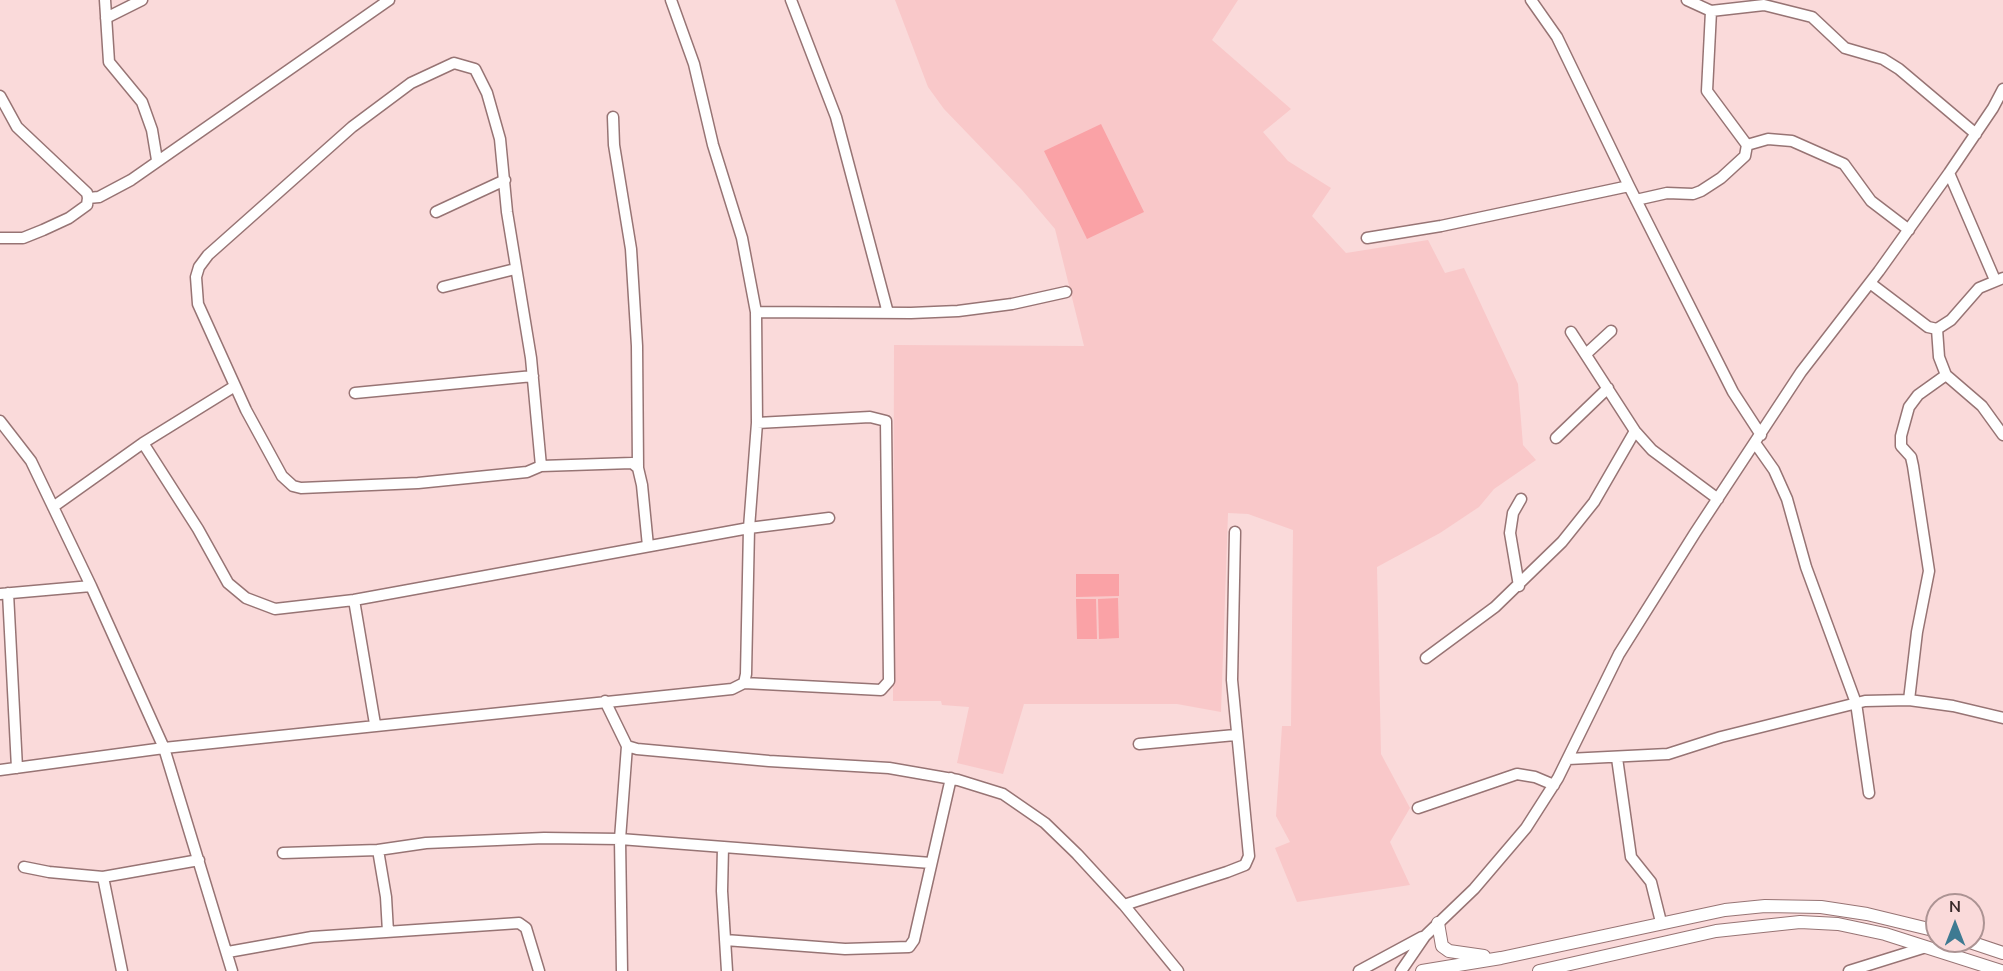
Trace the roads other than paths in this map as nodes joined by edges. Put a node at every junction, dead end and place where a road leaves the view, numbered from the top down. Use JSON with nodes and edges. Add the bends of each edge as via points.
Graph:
{"nodes":[{"id":1,"x":105,"y":0,"type":"edge"},
{"id":2,"x":142,"y":0,"type":"edge"},
{"id":3,"x":389,"y":0,"type":"edge"},
{"id":4,"x":671,"y":0,"type":"edge"},
{"id":5,"x":791,"y":0,"type":"edge"},
{"id":6,"x":1531,"y":0,"type":"edge"},
{"id":7,"x":1687,"y":0,"type":"edge"},
{"id":8,"x":1779,"y":5,"type":"edge"},
{"id":9,"x":1711,"y":11,"type":"junction"},
{"id":10,"x":106,"y":18,"type":"junction"},
{"id":11,"x":2003,"y":89,"type":"edge"},
{"id":12,"x":0,"y":96,"type":"edge"},
{"id":13,"x":613,"y":117,"type":"dead end"},
{"id":14,"x":1976,"y":134,"type":"junction"},
{"id":15,"x":1747,"y":145,"type":"junction"},
{"id":16,"x":157,"y":160,"type":"junction"},
{"id":17,"x":1949,"y":173,"type":"junction"},
{"id":18,"x":505,"y":180,"type":"junction"},
{"id":19,"x":1629,"y":186,"type":"junction"},
{"id":20,"x":88,"y":198,"type":"junction"},
{"id":21,"x":1636,"y":200,"type":"junction"},
{"id":22,"x":435,"y":212,"type":"dead end"},
{"id":23,"x":1909,"y":230,"type":"junction"},
{"id":24,"x":0,"y":238,"type":"edge"},
{"id":25,"x":1367,"y":238,"type":"dead end"},
{"id":26,"x":515,"y":269,"type":"junction"},
{"id":27,"x":1999,"y":279,"type":"edge"},
{"id":28,"x":1870,"y":284,"type":"junction"},
{"id":29,"x":443,"y":287,"type":"dead end"},
{"id":30,"x":1066,"y":292,"type":"dead end"},
{"id":31,"x":756,"y":312,"type":"junction"},
{"id":32,"x":888,"y":313,"type":"junction"},
{"id":33,"x":1937,"y":328,"type":"junction"},
{"id":34,"x":1611,"y":331,"type":"dead end"},
{"id":35,"x":1571,"y":332,"type":"dead end"},
{"id":36,"x":1586,"y":354,"type":"junction"},
{"id":37,"x":1946,"y":375,"type":"junction"},
{"id":38,"x":533,"y":376,"type":"junction"},
{"id":39,"x":235,"y":386,"type":"junction"},
{"id":40,"x":1608,"y":388,"type":"junction"},
{"id":41,"x":355,"y":393,"type":"dead end"},
{"id":42,"x":0,"y":421,"type":"edge"},
{"id":43,"x":757,"y":423,"type":"junction"},
{"id":44,"x":1635,"y":431,"type":"junction"},
{"id":45,"x":2003,"y":435,"type":"edge"},
{"id":46,"x":1556,"y":438,"type":"dead end"},
{"id":47,"x":1758,"y":439,"type":"junction"},
{"id":48,"x":143,"y":443,"type":"junction"},
{"id":49,"x":541,"y":466,"type":"junction"},
{"id":50,"x":638,"y":468,"type":"junction"},
{"id":51,"x":1521,"y":499,"type":"dead end"},
{"id":52,"x":1718,"y":499,"type":"junction"},
{"id":53,"x":53,"y":507,"type":"junction"},
{"id":54,"x":829,"y":518,"type":"dead end"},
{"id":55,"x":749,"y":528,"type":"junction"},
{"id":56,"x":1235,"y":532,"type":"dead end"},
{"id":57,"x":648,"y":546,"type":"junction"},
{"id":58,"x":1519,"y":585,"type":"junction"},
{"id":59,"x":91,"y":586,"type":"junction"},
{"id":60,"x":4,"y":593,"type":"edge"},
{"id":61,"x":354,"y":600,"type":"junction"},
{"id":62,"x":1426,"y":658,"type":"dead end"},
{"id":63,"x":744,"y":683,"type":"junction"},
{"id":64,"x":1909,"y":700,"type":"junction"},
{"id":65,"x":605,"y":701,"type":"junction"},
{"id":66,"x":1856,"y":703,"type":"junction"},
{"id":67,"x":2003,"y":718,"type":"edge"},
{"id":68,"x":375,"y":724,"type":"junction"},
{"id":69,"x":1235,"y":735,"type":"junction"},
{"id":70,"x":1139,"y":744,"type":"dead end"},
{"id":71,"x":627,"y":746,"type":"junction"},
{"id":72,"x":165,"y":748,"type":"junction"},
{"id":73,"x":1617,"y":758,"type":"junction"},
{"id":74,"x":1568,"y":759,"type":"junction"},
{"id":75,"x":17,"y":768,"type":"junction"},
{"id":76,"x":0,"y":770,"type":"edge"},
{"id":77,"x":951,"y":778,"type":"junction"},
{"id":78,"x":1554,"y":785,"type":"junction"},
{"id":79,"x":1869,"y":793,"type":"dead end"},
{"id":80,"x":1418,"y":808,"type":"dead end"},
{"id":81,"x":620,"y":839,"type":"junction"},
{"id":82,"x":723,"y":848,"type":"junction"},
{"id":83,"x":378,"y":850,"type":"junction"},
{"id":84,"x":283,"y":853,"type":"dead end"},
{"id":85,"x":199,"y":860,"type":"junction"},
{"id":86,"x":931,"y":863,"type":"junction"},
{"id":87,"x":24,"y":867,"type":"dead end"},
{"id":88,"x":103,"y":877,"type":"junction"},
{"id":89,"x":1124,"y":905,"type":"junction"},
{"id":90,"x":1693,"y":916,"type":"junction"},
{"id":91,"x":1661,"y":922,"type":"junction"},
{"id":92,"x":1438,"y":923,"type":"junction"},
{"id":93,"x":1925,"y":928,"type":"edge"},
{"id":94,"x":388,"y":932,"type":"junction"},
{"id":95,"x":1425,"y":936,"type":"junction"},
{"id":96,"x":1696,"y":936,"type":"junction"},
{"id":97,"x":725,"y":940,"type":"junction"},
{"id":98,"x":1925,"y":947,"type":"edge"},
{"id":99,"x":1925,"y":947,"type":"edge"},
{"id":100,"x":1985,"y":947,"type":"edge"},
{"id":101,"x":228,"y":952,"type":"junction"},
{"id":102,"x":1945,"y":953,"type":"edge"},
{"id":103,"x":2003,"y":953,"type":"edge"},
{"id":104,"x":1501,"y":958,"type":"junction"},
{"id":105,"x":1880,"y":967,"type":"edge"},
{"id":106,"x":122,"y":971,"type":"edge"},
{"id":107,"x":232,"y":971,"type":"edge"},
{"id":108,"x":539,"y":971,"type":"edge"},
{"id":109,"x":622,"y":971,"type":"edge"},
{"id":110,"x":727,"y":971,"type":"edge"},
{"id":111,"x":1178,"y":971,"type":"edge"},
{"id":112,"x":1359,"y":971,"type":"edge"},
{"id":113,"x":1401,"y":971,"type":"edge"},
{"id":114,"x":1422,"y":971,"type":"edge"},
{"id":115,"x":1539,"y":971,"type":"edge"},
{"id":116,"x":1849,"y":971,"type":"edge"},
{"id":117,"x":2001,"y":971,"type":"edge"}],
"edges":[{"from":1,"to":10,"type":"street"},
{"from":2,"to":10,"type":"street"},
{"from":3,"to":16,"type":"street"},
{"from":4,"to":31,"type":"street","via":[[694,64],[713,145],[742,238]]},
{"from":5,"to":32,"type":"street","via":[[836,117]]},
{"from":6,"to":19,"type":"street","via":[[1557,37]]},
{"from":7,"to":9,"type":"street"},
{"from":8,"to":9,"type":"street"},
{"from":8,"to":14,"type":"street","via":[[1812,17],[1845,48],[1883,59],[1899,69]]},
{"from":9,"to":15,"type":"street","via":[[1707,91]]},
{"from":10,"to":16,"type":"street","via":[[109,62],[142,102]]},
{"from":11,"to":14,"type":"street"},
{"from":12,"to":20,"type":"street","via":[[17,128]]},
{"from":13,"to":50,"type":"street","via":[[631,249]]},
{"from":14,"to":17,"type":"street"},
{"from":15,"to":21,"type":"street","via":[[1745,156],[1720,178],[1693,194],[1667,193]]},
{"from":15,"to":23,"type":"street","via":[[1768,139],[1792,141],[1844,164],[1871,201]]},
{"from":16,"to":20,"type":"street","via":[[105,195]]},
{"from":17,"to":23,"type":"street"},
{"from":17,"to":27,"type":"street"},
{"from":18,"to":22,"type":"street"},
{"from":18,"to":26,"type":"street"},
{"from":18,"to":39,"type":"street","via":[[500,139],[487,93],[470,66],[454,63],[411,83],[352,127],[199,267],[195,287],[198,304]]},
{"from":19,"to":21,"type":"street"},
{"from":19,"to":25,"type":"street"},
{"from":20,"to":24,"type":"street","via":[[87,205],[43,231],[23,238]]},
{"from":21,"to":47,"type":"street"},
{"from":23,"to":28,"type":"street"},
{"from":26,"to":29,"type":"street"},
{"from":26,"to":38,"type":"street"},
{"from":27,"to":33,"type":"street","via":[[1979,288],[1951,320]]},
{"from":28,"to":33,"type":"street","via":[[1928,327]]},
{"from":28,"to":47,"type":"street","via":[[1801,372]]},
{"from":30,"to":32,"type":"street","via":[[986,308]]},
{"from":31,"to":32,"type":"street"},
{"from":31,"to":43,"type":"street"},
{"from":33,"to":37,"type":"street","via":[[1939,357]]},
{"from":34,"to":36,"type":"street"},
{"from":35,"to":36,"type":"street"},
{"from":36,"to":40,"type":"street"},
{"from":37,"to":45,"type":"street","via":[[1982,406]]},
{"from":37,"to":64,"type":"street","via":[[1918,394],[1909,407],[1901,436],[1901,446],[1914,466],[1929,571]]},
{"from":38,"to":41,"type":"street"},
{"from":38,"to":49,"type":"street"},
{"from":39,"to":48,"type":"street"},
{"from":39,"to":49,"type":"street","via":[[282,476],[293,486],[418,483],[527,472]]},
{"from":40,"to":44,"type":"street"},
{"from":40,"to":46,"type":"street"},
{"from":42,"to":53,"type":"street","via":[[31,461]]},
{"from":43,"to":55,"type":"street"},
{"from":43,"to":63,"type":"street","via":[[870,417],[886,421],[889,681],[881,690]]},
{"from":44,"to":52,"type":"street","via":[[1677,471]]},
{"from":44,"to":58,"type":"street","via":[[1594,502],[1562,542]]},
{"from":47,"to":52,"type":"street"},
{"from":47,"to":66,"type":"street","via":[[1787,499],[1806,567]]},
{"from":48,"to":53,"type":"street"},
{"from":48,"to":61,"type":"street","via":[[228,583],[246,598],[275,609]]},
{"from":49,"to":50,"type":"street","via":[[632,463]]},
{"from":50,"to":57,"type":"street"},
{"from":51,"to":58,"type":"street","via":[[1513,513],[1510,533]]},
{"from":52,"to":74,"type":"street","via":[[1619,654]]},
{"from":53,"to":59,"type":"street"},
{"from":54,"to":55,"type":"street"},
{"from":55,"to":57,"type":"street"},
{"from":55,"to":63,"type":"street"},
{"from":56,"to":69,"type":"street"},
{"from":57,"to":61,"type":"street"},
{"from":58,"to":62,"type":"street","via":[[1496,607]]},
{"from":59,"to":60,"type":"street"},
{"from":59,"to":72,"type":"street"},
{"from":60,"to":75,"type":"street"},
{"from":61,"to":68,"type":"street"},
{"from":63,"to":65,"type":"street","via":[[732,689]]},
{"from":64,"to":66,"type":"street"},
{"from":64,"to":67,"type":"street"},
{"from":65,"to":68,"type":"street"},
{"from":65,"to":71,"type":"street"},
{"from":66,"to":73,"type":"street","via":[[1668,754]]},
{"from":66,"to":79,"type":"street"},
{"from":68,"to":72,"type":"street"},
{"from":69,"to":70,"type":"street"},
{"from":69,"to":89,"type":"street","via":[[1249,856],[1245,865]]},
{"from":71,"to":77,"type":"street","via":[[769,761],[889,768]]},
{"from":71,"to":81,"type":"street"},
{"from":72,"to":75,"type":"street"},
{"from":72,"to":85,"type":"street"},
{"from":73,"to":74,"type":"street"},
{"from":73,"to":91,"type":"street","via":[[1631,857],[1651,882]]},
{"from":74,"to":78,"type":"street"},
{"from":75,"to":76,"type":"street"},
{"from":77,"to":86,"type":"street"},
{"from":77,"to":89,"type":"street","via":[[1003,794],[1023,807],[1077,854]]},
{"from":78,"to":80,"type":"street","via":[[1517,774]]},
{"from":78,"to":92,"type":"street","via":[[1527,828],[1474,889]]},
{"from":81,"to":82,"type":"street"},
{"from":81,"to":83,"type":"street","via":[[426,843]]},
{"from":81,"to":109,"type":"street"},
{"from":82,"to":86,"type":"street"},
{"from":82,"to":97,"type":"street"},
{"from":83,"to":84,"type":"street"},
{"from":83,"to":94,"type":"street"},
{"from":85,"to":88,"type":"street"},
{"from":85,"to":101,"type":"street"},
{"from":86,"to":97,"type":"street","via":[[914,940],[909,947],[846,949]]},
{"from":87,"to":88,"type":"street"},
{"from":88,"to":106,"type":"street"},
{"from":89,"to":111,"type":"street"},
{"from":90,"to":91,"type":"main road"},
{"from":90,"to":93,"type":"main road","via":[[1765,906],[1821,907]]},
{"from":90,"to":96,"type":"main road"},
{"from":91,"to":104,"type":"main road"},
{"from":92,"to":95,"type":"street"},
{"from":92,"to":104,"type":"main road","via":[[1442,946],[1449,951]]},
{"from":94,"to":101,"type":"street","via":[[312,937]]},
{"from":94,"to":108,"type":"street","via":[[519,923],[526,928]]},
{"from":95,"to":112,"type":"street"},
{"from":95,"to":113,"type":"street"},
{"from":96,"to":98,"type":"main road","via":[[1762,924],[1800,922],[1838,924]]},
{"from":96,"to":115,"type":"main road"},
{"from":97,"to":110,"type":"street"},
{"from":99,"to":105,"type":"street"},
{"from":100,"to":103,"type":"main road"},
{"from":101,"to":107,"type":"street"},
{"from":102,"to":117,"type":"main road"},
{"from":104,"to":114,"type":"main road"},
{"from":105,"to":116,"type":"street"}]}
